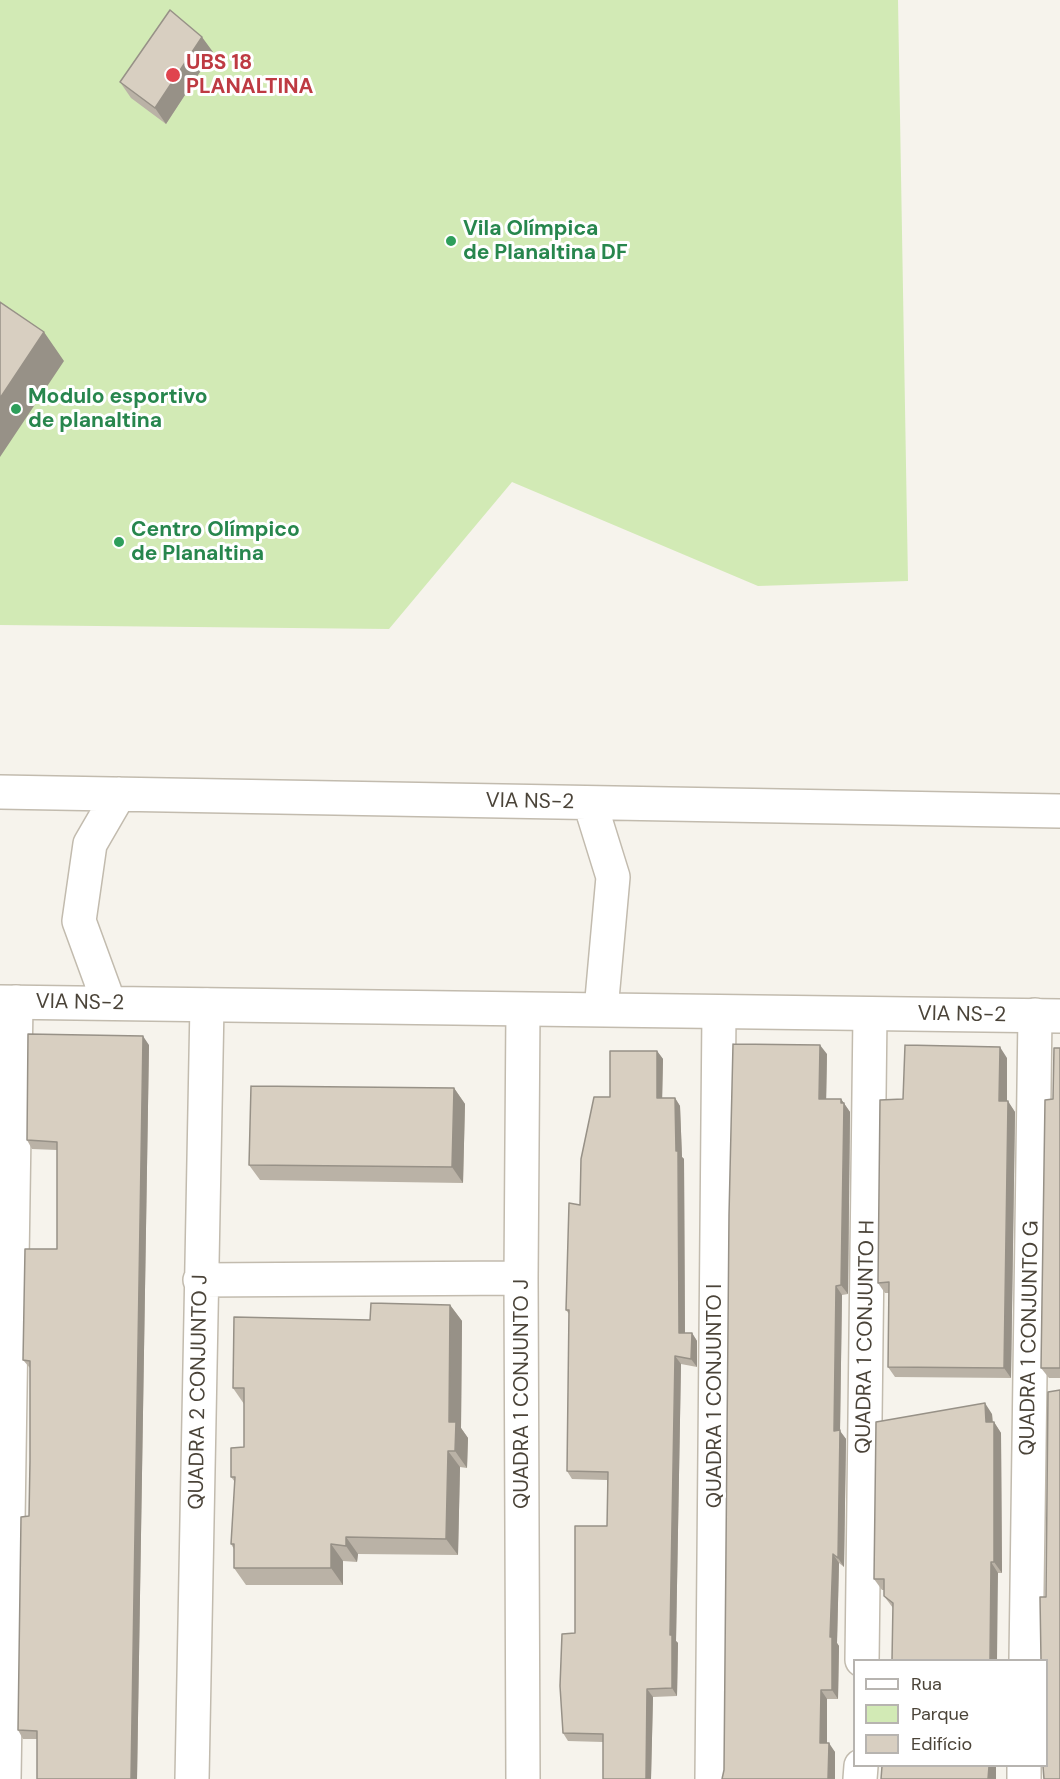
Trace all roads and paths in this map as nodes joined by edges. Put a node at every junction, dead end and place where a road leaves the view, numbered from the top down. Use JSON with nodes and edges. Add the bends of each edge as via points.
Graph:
{"nodes":[{"id":1,"x":0,"y":792,"type":"edge"},
{"id":2,"x":119,"y":794,"type":"junction"},
{"id":3,"x":590,"y":803,"type":"junction"},
{"id":4,"x":1060,"y":811,"type":"edge"},
{"id":5,"x":8,"y":1002,"type":"edge"},
{"id":6,"x":109,"y":1004,"type":"junction"},
{"id":7,"x":207,"y":1005,"type":"junction"},
{"id":8,"x":523,"y":1010,"type":"junction"},
{"id":9,"x":601,"y":1010,"type":"junction"},
{"id":10,"x":718,"y":1012,"type":"junction"},
{"id":11,"x":870,"y":1014,"type":"junction"},
{"id":12,"x":1047,"y":1016,"type":"edge"},
{"id":13,"x":521,"y":1278,"type":"junction"},
{"id":14,"x":200,"y":1280,"type":"junction"},
{"id":15,"x":862,"y":1659,"type":"edge"},
{"id":16,"x":1026,"y":1659,"type":"edge"},
{"id":17,"x":4,"y":1779,"type":"edge"},
{"id":18,"x":192,"y":1779,"type":"edge"},
{"id":19,"x":523,"y":1779,"type":"edge"},
{"id":20,"x":712,"y":1779,"type":"edge"}],
"edges":[{"from":1,"to":2,"type":"street","name":"VIA NS-2"},
{"from":2,"to":3,"type":"street","name":"VIA NS-2"},
{"from":2,"to":6,"type":"street","via":[[90,844],[79,921]]},
{"from":3,"to":4,"type":"street","name":"VIA NS-2"},
{"from":3,"to":9,"type":"street","via":[[613,877]]},
{"from":5,"to":6,"type":"street","name":"VIA NS-2"},
{"from":5,"to":17,"type":"street"},
{"from":6,"to":7,"type":"street","name":"VIA NS-2"},
{"from":7,"to":8,"type":"street","name":"VIA NS-2"},
{"from":7,"to":14,"type":"street","name":"QUADRA 2 CONJUNTO J"},
{"from":8,"to":9,"type":"street","name":"VIA NS-2"},
{"from":8,"to":13,"type":"street","name":"QUADRA 1 CONJUNTO J"},
{"from":9,"to":10,"type":"street","name":"VIA NS-2"},
{"from":10,"to":11,"type":"street","name":"VIA NS-2"},
{"from":10,"to":20,"type":"street","name":"QUADRA 1 CONJUNTO I"},
{"from":11,"to":12,"type":"street","name":"VIA NS-2"},
{"from":11,"to":15,"type":"street","name":"QUADRA 1 CONJUNTO H"},
{"from":12,"to":16,"type":"street","name":"QUADRA 1 CONJUNTO G"},
{"from":13,"to":14,"type":"street"},
{"from":13,"to":19,"type":"street","name":"QUADRA 1 CONJUNTO J"},
{"from":14,"to":18,"type":"street","name":"QUADRA 2 CONJUNTO J"}]}
